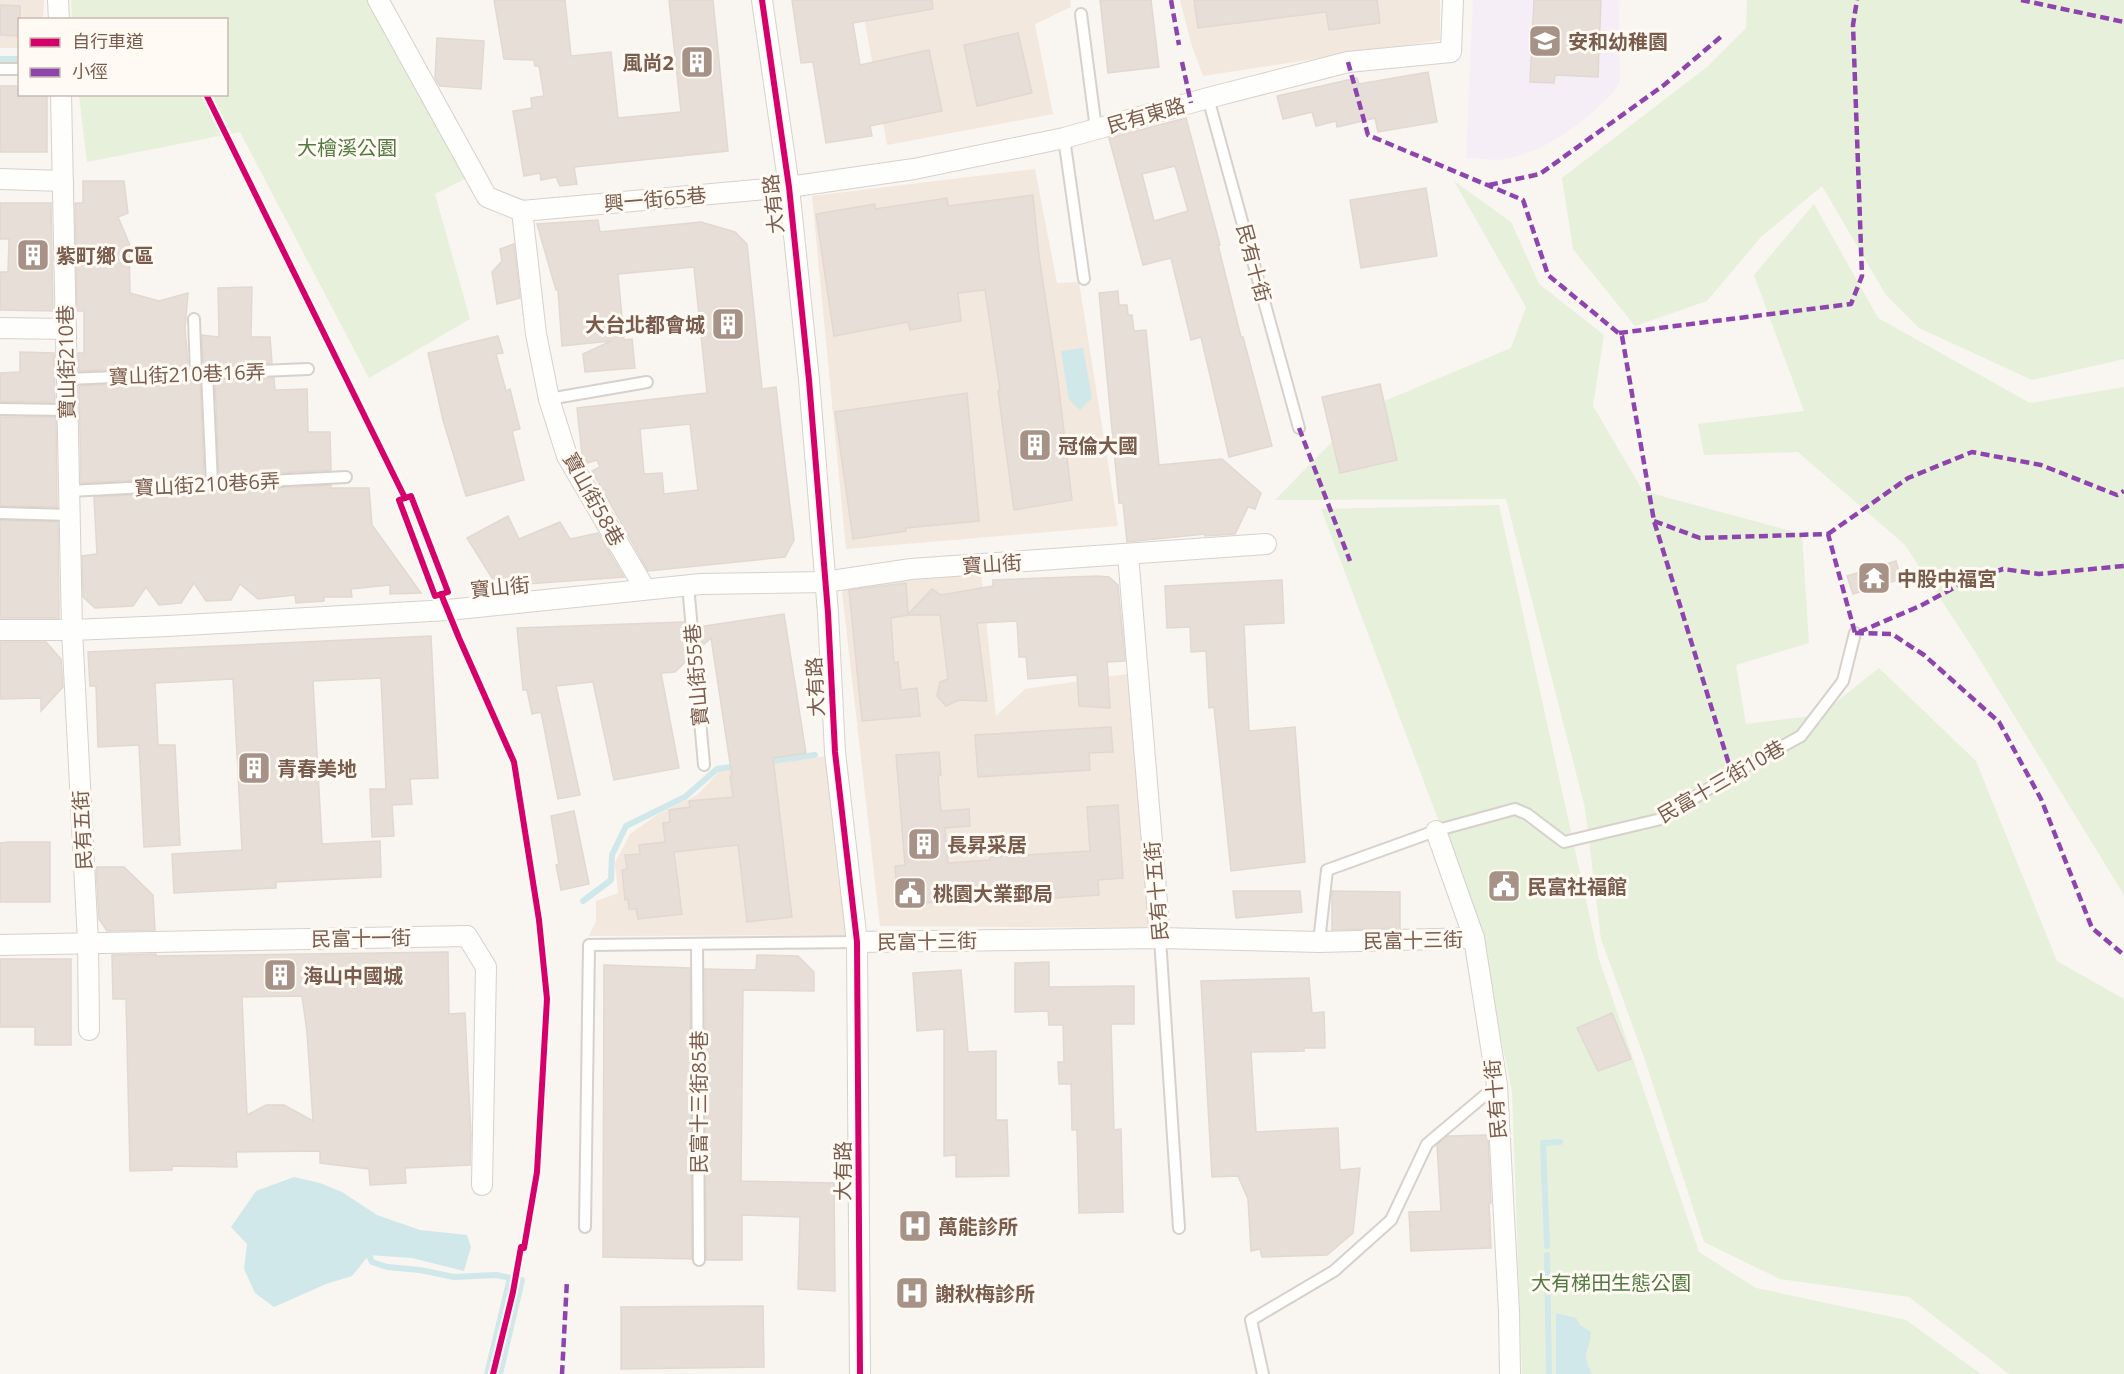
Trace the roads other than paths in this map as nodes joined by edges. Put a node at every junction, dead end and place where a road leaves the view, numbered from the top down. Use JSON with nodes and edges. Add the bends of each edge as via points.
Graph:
{"nodes":[{"id":1,"x":58,"y":0,"type":"edge"},
{"id":2,"x":378,"y":0,"type":"edge"},
{"id":3,"x":762,"y":0,"type":"edge"},
{"id":4,"x":1453,"y":0,"type":"edge"},
{"id":5,"x":1081,"y":14,"type":"dead end"},
{"id":6,"x":59,"y":18,"type":"edge"},
{"id":7,"x":0,"y":69,"type":"edge"},
{"id":8,"x":18,"y":69,"type":"edge"},
{"id":9,"x":61,"y":96,"type":"edge"},
{"id":10,"x":1208,"y":98,"type":"junction"},
{"id":11,"x":1096,"y":129,"type":"junction"},
{"id":12,"x":1064,"y":138,"type":"junction"},
{"id":13,"x":0,"y":179,"type":"edge"},
{"id":14,"x":63,"y":181,"type":"junction"},
{"id":15,"x":789,"y":187,"type":"junction"},
{"id":16,"x":522,"y":211,"type":"junction"},
{"id":17,"x":1084,"y":279,"type":"dead end"},
{"id":18,"x":194,"y":319,"type":"dead end"},
{"id":19,"x":0,"y":328,"type":"edge"},
{"id":20,"x":66,"y":329,"type":"junction"},
{"id":21,"x":308,"y":369,"type":"dead end"},
{"id":22,"x":201,"y":373,"type":"junction"},
{"id":23,"x":67,"y":379,"type":"junction"},
{"id":24,"x":647,"y":382,"type":"dead end"},
{"id":25,"x":549,"y":399,"type":"junction"},
{"id":26,"x":0,"y":409,"type":"edge"},
{"id":27,"x":68,"y":410,"type":"junction"},
{"id":28,"x":1299,"y":428,"type":"dead end"},
{"id":29,"x":346,"y":477,"type":"dead end"},
{"id":30,"x":212,"y":483,"type":"junction"},
{"id":31,"x":69,"y":491,"type":"junction"},
{"id":32,"x":0,"y":513,"type":"edge"},
{"id":33,"x":70,"y":515,"type":"junction"},
{"id":34,"x":1266,"y":544,"type":"dead end"},
{"id":35,"x":1128,"y":555,"type":"junction"},
{"id":36,"x":825,"y":582,"type":"junction"},
{"id":37,"x":688,"y":585,"type":"junction"},
{"id":38,"x":645,"y":589,"type":"junction"},
{"id":39,"x":0,"y":630,"type":"edge"},
{"id":40,"x":72,"y":630,"type":"junction"},
{"id":41,"x":1855,"y":633,"type":"dead end"},
{"id":42,"x":704,"y":765,"type":"dead end"},
{"id":43,"x":1436,"y":831,"type":"junction"},
{"id":44,"x":1160,"y":938,"type":"junction"},
{"id":45,"x":1474,"y":938,"type":"junction"},
{"id":46,"x":88,"y":942,"type":"junction"},
{"id":47,"x":857,"y":942,"type":"junction"},
{"id":48,"x":1319,"y":942,"type":"junction"},
{"id":49,"x":697,"y":944,"type":"junction"},
{"id":50,"x":0,"y":945,"type":"edge"},
{"id":51,"x":89,"y":1030,"type":"dead end"},
{"id":52,"x":1497,"y":1085,"type":"junction"},
{"id":53,"x":482,"y":1185,"type":"dead end"},
{"id":54,"x":585,"y":1227,"type":"dead end"},
{"id":55,"x":1179,"y":1228,"type":"dead end"},
{"id":56,"x":699,"y":1260,"type":"dead end"},
{"id":57,"x":860,"y":1374,"type":"edge"},
{"id":58,"x":1263,"y":1374,"type":"edge"},
{"id":59,"x":1510,"y":1374,"type":"edge"}],
"edges":[{"from":1,"to":6,"type":"street"},
{"from":2,"to":16,"type":"street","name":"興一街65巷","via":[[487,197]]},
{"from":3,"to":15,"type":"street","name":"大有路"},
{"from":4,"to":10,"type":"street","name":"民有東路","via":[[1451,52],[1348,63]]},
{"from":5,"to":11,"type":"lane"},
{"from":7,"to":8,"type":"lane"},
{"from":9,"to":14,"type":"street","name":"寶山街210巷"},
{"from":10,"to":11,"type":"street","name":"民有東路"},
{"from":10,"to":28,"type":"lane","name":"民有十街"},
{"from":11,"to":12,"type":"street","name":"民有東路"},
{"from":12,"to":15,"type":"street","name":"民有東路","via":[[914,169]]},
{"from":12,"to":17,"type":"lane"},
{"from":13,"to":14,"type":"street"},
{"from":14,"to":20,"type":"street","name":"寶山街210巷"},
{"from":15,"to":16,"type":"street","name":"興一街65巷"},
{"from":15,"to":36,"type":"street","name":"大有路"},
{"from":16,"to":25,"type":"street","name":"寶山街58巷","via":[[536,334]]},
{"from":18,"to":22,"type":"lane"},
{"from":19,"to":20,"type":"street"},
{"from":20,"to":23,"type":"street","name":"寶山街210巷"},
{"from":21,"to":22,"type":"lane","name":"寶山街210巷16弄"},
{"from":22,"to":23,"type":"lane","name":"寶山街210巷16弄"},
{"from":22,"to":30,"type":"lane"},
{"from":23,"to":27,"type":"street","name":"寶山街210巷"},
{"from":24,"to":25,"type":"lane"},
{"from":25,"to":38,"type":"street","name":"寶山街58巷","via":[[567,456]]},
{"from":26,"to":27,"type":"lane"},
{"from":27,"to":31,"type":"street","name":"寶山街210巷"},
{"from":29,"to":30,"type":"lane","name":"寶山街210巷6弄"},
{"from":30,"to":31,"type":"lane","name":"寶山街210巷6弄"},
{"from":31,"to":33,"type":"street","name":"寶山街210巷"},
{"from":32,"to":33,"type":"lane"},
{"from":33,"to":40,"type":"street","name":"寶山街210巷"},
{"from":34,"to":35,"type":"street","name":"寶山街"},
{"from":35,"to":36,"type":"street","name":"寶山街","via":[[911,569]]},
{"from":35,"to":44,"type":"street","name":"民有十五街"},
{"from":36,"to":37,"type":"street","name":"寶山街"},
{"from":36,"to":47,"type":"street","name":"大有路","via":[[835,752]]},
{"from":37,"to":38,"type":"street","name":"寶山街"},
{"from":37,"to":42,"type":"lane","name":"寶山街55巷"},
{"from":38,"to":40,"type":"street","name":"寶山街","via":[[448,610]]},
{"from":39,"to":40,"type":"street","name":"寶山街"},
{"from":40,"to":46,"type":"street","name":"民有五街"},
{"from":41,"to":43,"type":"lane","name":"民富十三街10巷","via":[[1843,681],[1801,736],[1661,819],[1564,842],[1515,809]]},
{"from":43,"to":45,"type":"street","name":"民有十街"},
{"from":43,"to":48,"type":"lane","name":"民富十三街10巷","via":[[1327,870]]},
{"from":44,"to":47,"type":"street","name":"民富十三街"},
{"from":44,"to":48,"type":"street","name":"民富十三街"},
{"from":44,"to":55,"type":"lane","name":"民有十五街"},
{"from":45,"to":48,"type":"street","name":"民富十三街"},
{"from":45,"to":52,"type":"street","name":"民有十街"},
{"from":46,"to":50,"type":"street","name":"民富十一街"},
{"from":46,"to":51,"type":"street","name":"民有五街"},
{"from":46,"to":53,"type":"street","name":"民富十一街","via":[[467,936],[486,967]]},
{"from":47,"to":49,"type":"lane","name":"民富十三街"},
{"from":47,"to":57,"type":"street","name":"大有路"},
{"from":49,"to":54,"type":"lane","name":"民富十三街","via":[[589,945]]},
{"from":49,"to":56,"type":"lane","name":"民富十三街85巷"},
{"from":52,"to":58,"type":"lane","via":[[1426,1144],[1391,1220],[1334,1271],[1251,1320]]},
{"from":52,"to":59,"type":"street","name":"民有十街"}]}
